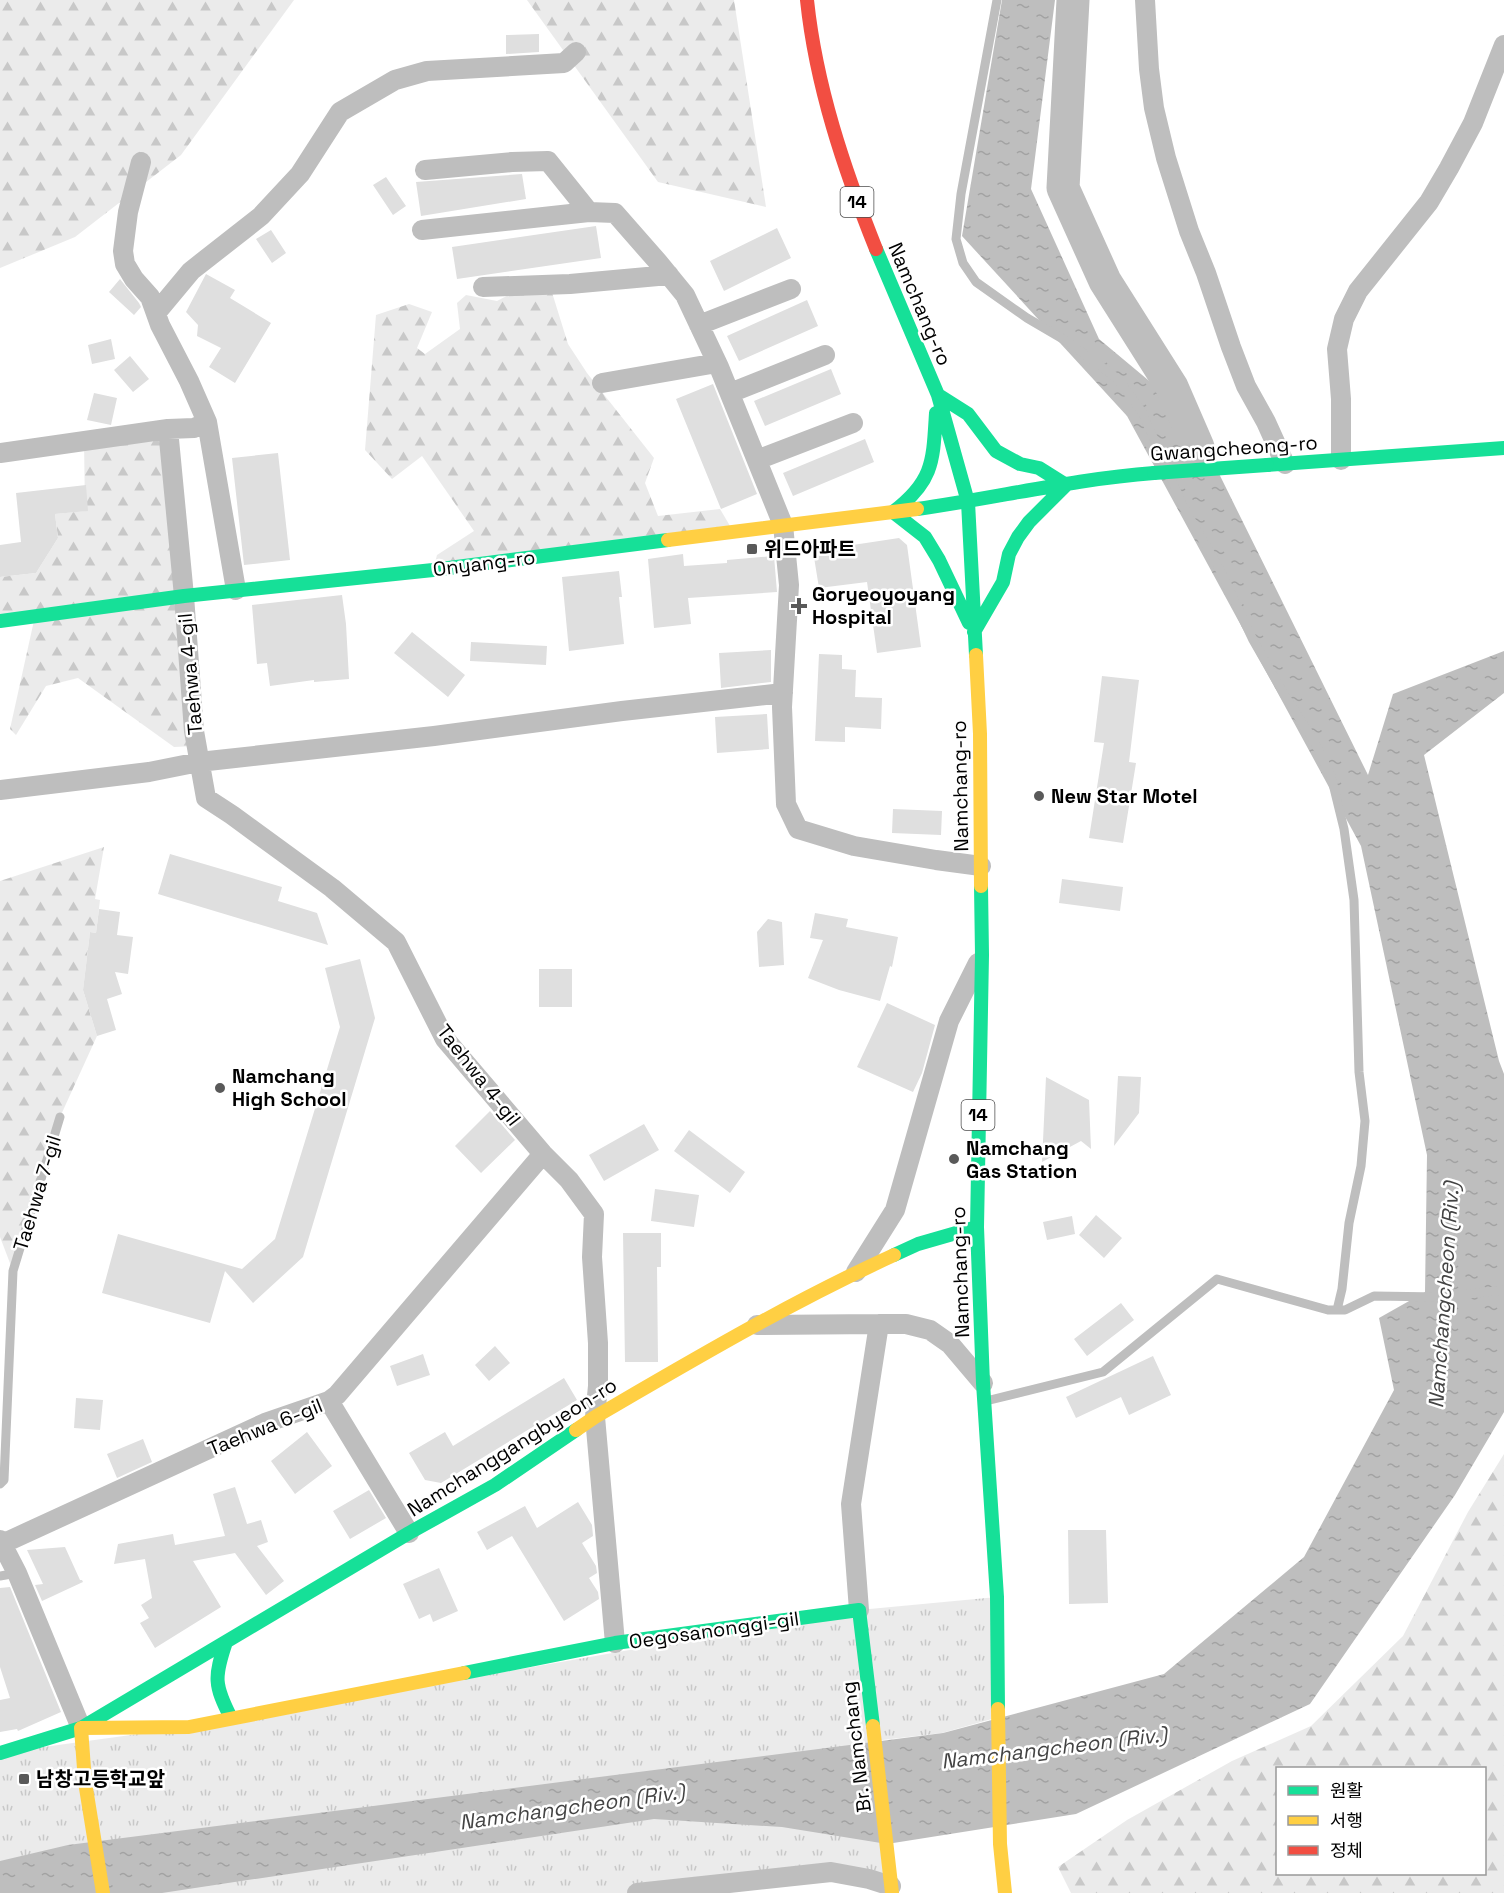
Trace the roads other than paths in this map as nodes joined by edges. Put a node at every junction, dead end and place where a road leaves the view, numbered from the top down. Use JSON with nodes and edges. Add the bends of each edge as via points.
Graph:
{"nodes":[{"id":1,"x":807,"y":0,"type":"edge"},
{"id":2,"x":997,"y":0,"type":"edge"},
{"id":3,"x":1145,"y":0,"type":"edge"},
{"id":4,"x":1504,"y":45,"type":"edge"},
{"id":5,"x":576,"y":52,"type":"dead end"},
{"id":6,"x":141,"y":162,"type":"dead end"},
{"id":7,"x":425,"y":170,"type":"dead end"},
{"id":8,"x":589,"y":212,"type":"junction"},
{"id":9,"x":422,"y":230,"type":"dead end"},
{"id":10,"x":669,"y":275,"type":"junction"},
{"id":11,"x":483,"y":287,"type":"dead end"},
{"id":12,"x":791,"y":289,"type":"dead end"},
{"id":13,"x":156,"y":313,"type":"junction"},
{"id":14,"x":699,"y":325,"type":"junction"},
{"id":15,"x":825,"y":355,"type":"dead end"},
{"id":16,"x":717,"y":363,"type":"junction"},
{"id":17,"x":602,"y":383,"type":"dead end"},
{"id":18,"x":730,"y":393,"type":"junction"},
{"id":19,"x":938,"y":395,"type":"junction"},
{"id":20,"x":207,"y":422,"type":"junction"},
{"id":21,"x":853,"y":423,"type":"dead end"},
{"id":22,"x":168,"y":429,"type":"junction"},
{"id":23,"x":1504,"y":448,"type":"edge"},
{"id":24,"x":0,"y":453,"type":"edge"},
{"id":25,"x":757,"y":460,"type":"junction"},
{"id":26,"x":1341,"y":460,"type":"junction"},
{"id":27,"x":1276,"y":465,"type":"junction"},
{"id":28,"x":1066,"y":485,"type":"junction"},
{"id":29,"x":968,"y":502,"type":"junction"},
{"id":30,"x":893,"y":512,"type":"junction"},
{"id":31,"x":783,"y":525,"type":"junction"},
{"id":32,"x":236,"y":590,"type":"junction"},
{"id":33,"x":184,"y":596,"type":"junction"},
{"id":34,"x":0,"y":621,"type":"edge"},
{"id":35,"x":974,"y":632,"type":"junction"},
{"id":36,"x":783,"y":693,"type":"junction"},
{"id":37,"x":199,"y":762,"type":"junction"},
{"id":38,"x":0,"y":790,"type":"edge"},
{"id":39,"x":981,"y":866,"type":"junction"},
{"id":40,"x":982,"y":955,"type":"junction"},
{"id":41,"x":60,"y":1117,"type":"dead end"},
{"id":42,"x":543,"y":1154,"type":"junction"},
{"id":43,"x":977,"y":1227,"type":"junction"},
{"id":44,"x":856,"y":1272,"type":"junction"},
{"id":45,"x":1504,"y":1290,"type":"edge"},
{"id":46,"x":1337,"y":1310,"type":"junction"},
{"id":47,"x":879,"y":1324,"type":"junction"},
{"id":48,"x":754,"y":1325,"type":"junction"},
{"id":49,"x":984,"y":1392,"type":"junction"},
{"id":50,"x":329,"y":1401,"type":"junction"},
{"id":51,"x":595,"y":1417,"type":"junction"},
{"id":52,"x":0,"y":1484,"type":"edge"},
{"id":53,"x":410,"y":1533,"type":"junction"},
{"id":54,"x":1,"y":1542,"type":"edge"},
{"id":55,"x":8,"y":1574,"type":"edge"},
{"id":56,"x":859,"y":1610,"type":"junction"},
{"id":57,"x":226,"y":1642,"type":"junction"},
{"id":58,"x":615,"y":1643,"type":"junction"},
{"id":59,"x":231,"y":1718,"type":"junction"},
{"id":60,"x":81,"y":1728,"type":"junction"},
{"id":61,"x":0,"y":1753,"type":"edge"},
{"id":62,"x":891,"y":1890,"type":"edge"},
{"id":63,"x":103,"y":1893,"type":"edge"},
{"id":64,"x":637,"y":1893,"type":"edge"},
{"id":65,"x":1005,"y":1893,"type":"edge"}],
"edges":[{"from":1,"to":19,"type":"main road","name":"Namchang-ro","number":"14","via":[[830,117],[850,184]]},
{"from":2,"to":46,"type":"lane","via":[[961,194],[956,239],[963,263],[976,282],[1118,380],[1142,412],[1184,508],[1331,776],[1344,829],[1354,900],[1359,1072],[1365,1121],[1362,1166],[1349,1223]]},
{"from":3,"to":27,"type":"street","via":[[1154,108],[1170,168],[1246,386],[1266,422]]},
{"from":4,"to":26,"type":"street","via":[[1473,123],[1449,168],[1429,202],[1358,291],[1344,319],[1337,349]]},
{"from":5,"to":13,"type":"street","via":[[564,63],[427,71],[395,80],[340,112],[300,174],[261,216],[191,272]]},
{"from":6,"to":13,"type":"street","via":[[123,251],[125,264],[150,297]]},
{"from":7,"to":8,"type":"street","via":[[548,161]]},
{"from":8,"to":9,"type":"street"},
{"from":8,"to":10,"type":"street","via":[[615,213]]},
{"from":10,"to":11,"type":"street"},
{"from":10,"to":14,"type":"street"},
{"from":12,"to":14,"type":"street"},
{"from":13,"to":20,"type":"street"},
{"from":14,"to":16,"type":"street"},
{"from":15,"to":18,"type":"street"},
{"from":16,"to":17,"type":"street"},
{"from":16,"to":18,"type":"street"},
{"from":18,"to":25,"type":"street"},
{"from":19,"to":28,"type":"main road","via":[[968,414],[996,451],[1020,465],[1039,468]]},
{"from":19,"to":29,"type":"main road","name":"Namchang-ro","number":"14"},
{"from":19,"to":30,"type":"main road","via":[[927,476],[911,500]]},
{"from":20,"to":22,"type":"street","via":[[194,428]]},
{"from":20,"to":32,"type":"street"},
{"from":21,"to":25,"type":"street"},
{"from":22,"to":24,"type":"street"},
{"from":22,"to":33,"type":"street","name":"Taehwa 4-gil"},
{"from":23,"to":26,"type":"main road","name":"Gwangcheong-ro"},
{"from":25,"to":31,"type":"street"},
{"from":26,"to":27,"type":"main road","name":"Gwangcheong-ro"},
{"from":27,"to":28,"type":"main road","name":"Gwangcheong-ro","bridge":true,"via":[[1115,476]]},
{"from":28,"to":29,"type":"main road","name":"Gwangcheong-ro"},
{"from":28,"to":35,"type":"main road","via":[[1017,537],[1003,582]]},
{"from":29,"to":30,"type":"main road","name":"Onyang-ro"},
{"from":29,"to":35,"type":"main road","name":"Namchang-ro","number":"14"},
{"from":30,"to":31,"type":"main road","name":"Onyang-ro"},
{"from":30,"to":35,"type":"main road","via":[[925,537]]},
{"from":31,"to":32,"type":"main road","name":"Onyang-ro","via":[[433,570]]},
{"from":31,"to":36,"type":"street","via":[[789,585]]},
{"from":32,"to":33,"type":"main road","name":"Onyang-ro"},
{"from":33,"to":34,"type":"main road","name":"Onyang-ro"},
{"from":33,"to":37,"type":"street","name":"Taehwa 4-gil"},
{"from":35,"to":39,"type":"main road","name":"Namchang-ro","number":"14"},
{"from":36,"to":37,"type":"street"},
{"from":36,"to":39,"type":"street","via":[[786,804],[798,829],[854,846]]},
{"from":37,"to":38,"type":"street"},
{"from":37,"to":42,"type":"street","name":"Taehwa 4-gil","via":[[206,798],[332,888],[396,942],[445,1039]]},
{"from":39,"to":40,"type":"main road","name":"Namchang-ro","number":"14"},
{"from":40,"to":43,"type":"main road","name":"Namchang-ro","number":"14"},
{"from":40,"to":44,"type":"street","via":[[949,1022],[895,1210]]},
{"from":41,"to":52,"type":"lane","name":"Taehwa 7-gil","via":[[13,1271],[4,1480]]},
{"from":42,"to":50,"type":"street","name":"Taehwa 6-gil"},
{"from":42,"to":51,"type":"street","name":"Taehwa 4-gil","via":[[594,1214],[592,1257],[598,1343]]},
{"from":43,"to":44,"type":"main road","name":"Namchanggangbyeon-ro","via":[[918,1244]]},
{"from":43,"to":49,"type":"main road","name":"Namchang-ro","number":"14"},
{"from":44,"to":48,"type":"main road","name":"Namchanggangbyeon-ro"},
{"from":45,"to":46,"type":"lane","via":[[1440,1297],[1374,1296]]},
{"from":46,"to":49,"type":"lane","via":[[1218,1279],[1103,1372]]},
{"from":47,"to":48,"type":"street"},
{"from":47,"to":49,"type":"street","via":[[906,1324],[930,1330],[950,1344]]},
{"from":47,"to":56,"type":"street","via":[[851,1504]]},
{"from":48,"to":51,"type":"main road","name":"Namchanggangbyeon-ro"},
{"from":49,"to":65,"type":"main road","name":"Namchang-ro","number":"14","via":[[997,1598],[1000,1844]]},
{"from":50,"to":53,"type":"street"},
{"from":50,"to":54,"type":"street","name":"Taehwa 6-gil","via":[[266,1424]]},
{"from":51,"to":53,"type":"main road","name":"Namchanggangbyeon-ro","via":[[495,1485]]},
{"from":51,"to":58,"type":"street","name":"Oegosanonggi-gil"},
{"from":53,"to":57,"type":"main road","name":"Namchanggangbyeon-ro"},
{"from":54,"to":55,"type":"street"},
{"from":55,"to":60,"type":"street"},
{"from":56,"to":58,"type":"main road","name":"Oegosanonggi-gil"},
{"from":56,"to":62,"type":"main road","name":"Br. Namchang"},
{"from":57,"to":59,"type":"main road","via":[[217,1668],[217,1690]]},
{"from":57,"to":60,"type":"main road","name":"Namchanggangbyeon-ro"},
{"from":58,"to":59,"type":"main road","name":"Namchanggangbyeon-ro"},
{"from":59,"to":60,"type":"main road","name":"Namchanggangbyeon-ro","via":[[189,1726]]},
{"from":60,"to":61,"type":"main road","name":"Namchanggangbyeon-ro"},
{"from":60,"to":63,"type":"main road"},
{"from":62,"to":64,"type":"street","via":[[869,1879],[831,1872]]}]}
